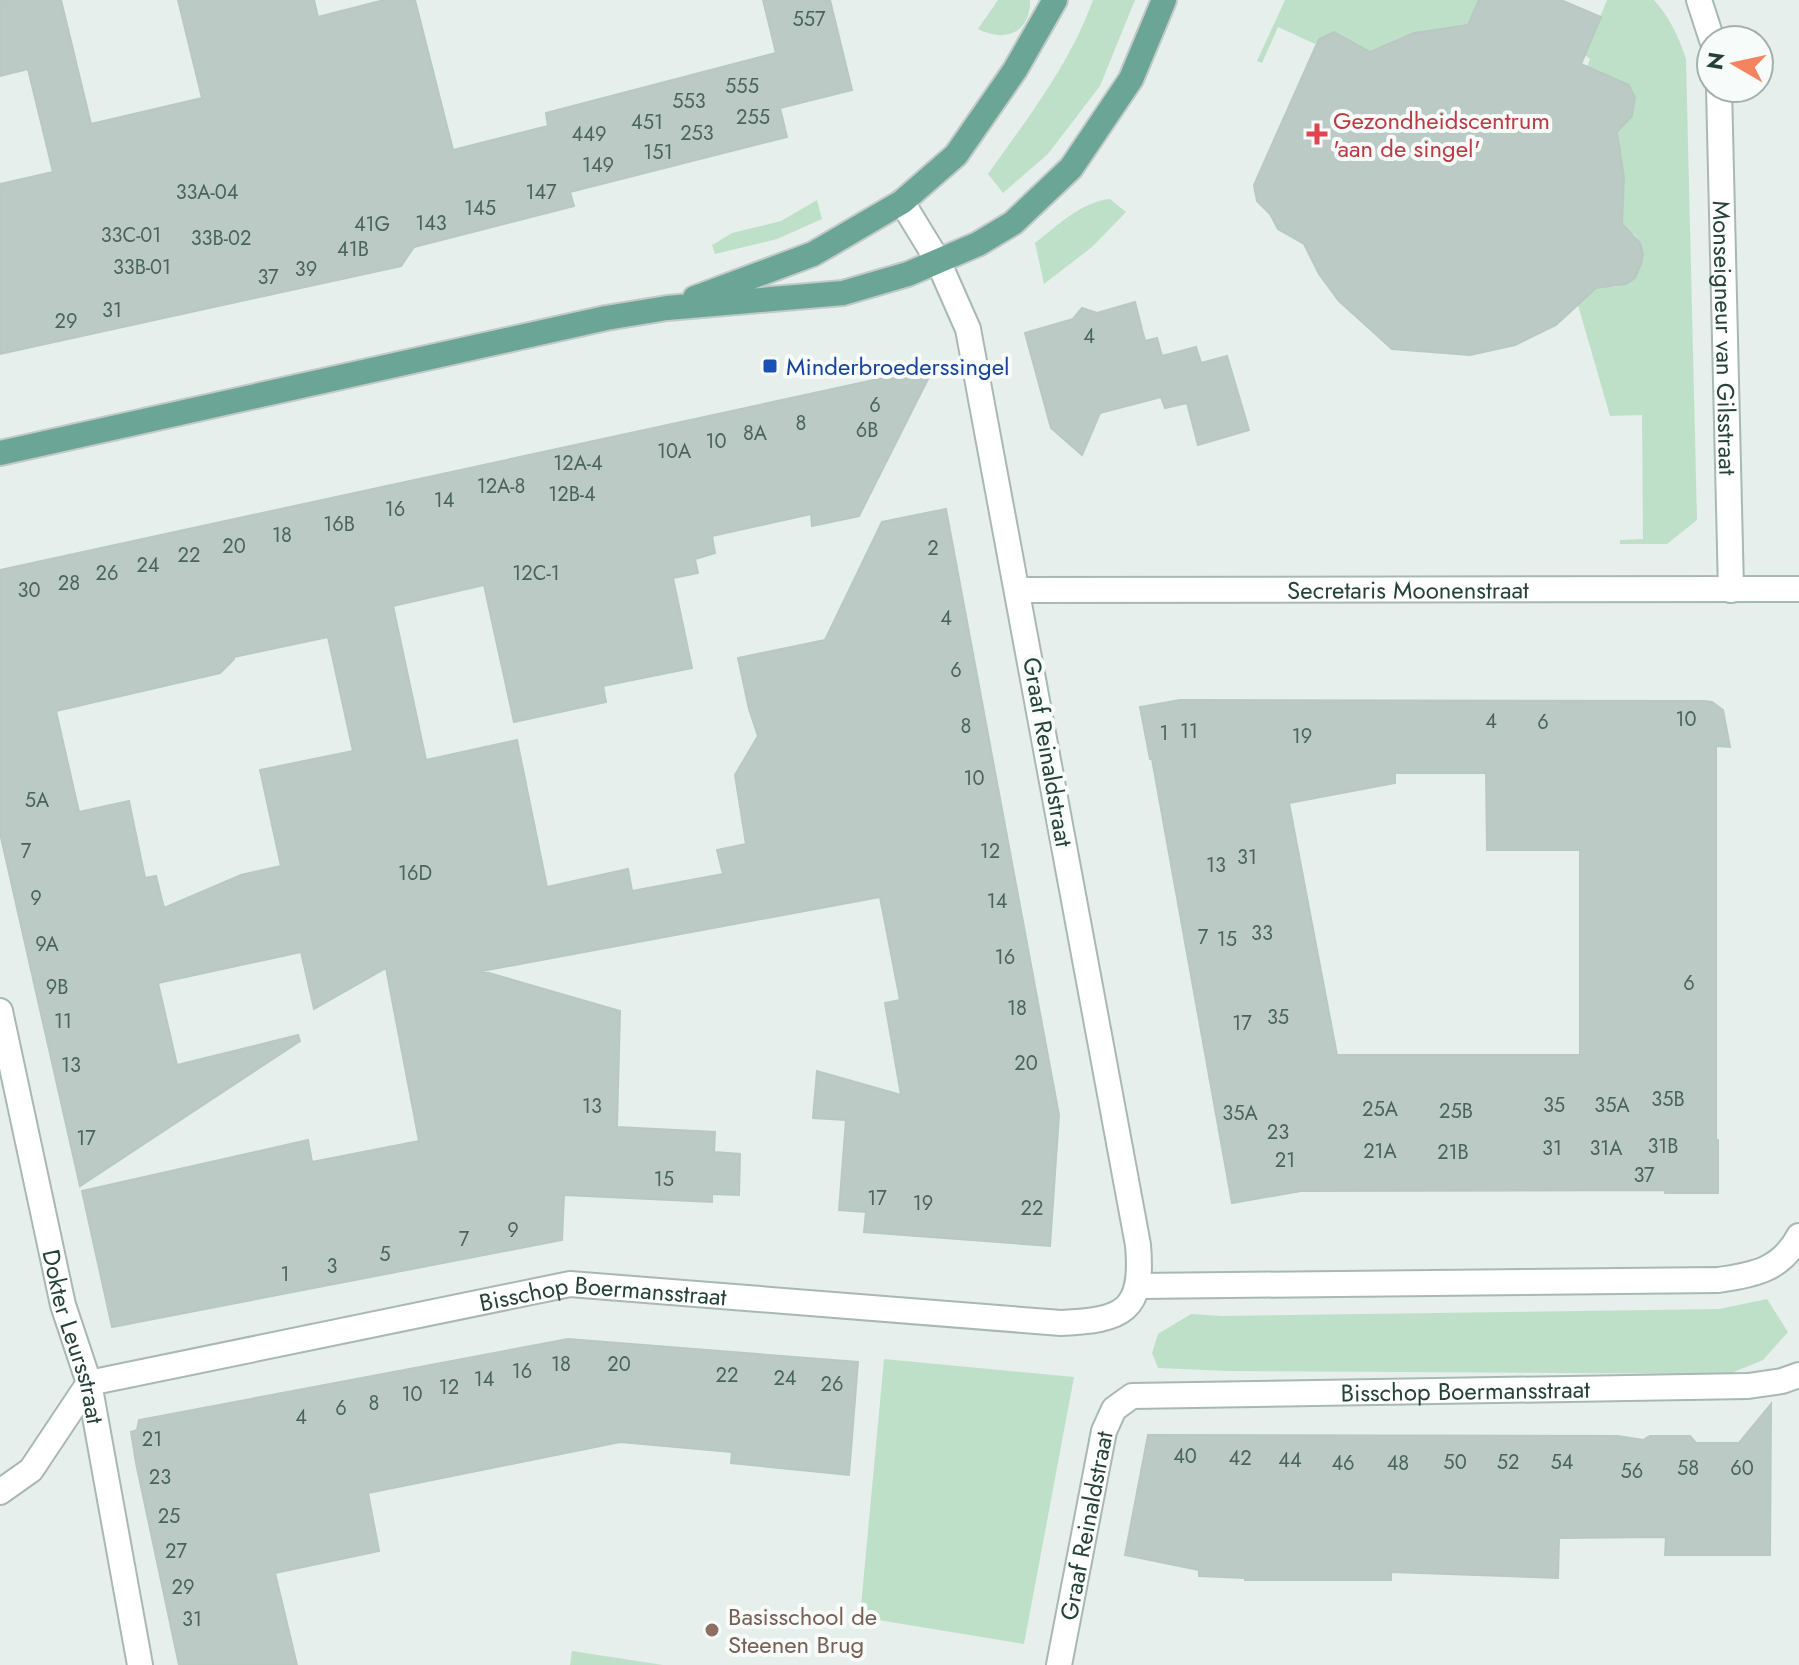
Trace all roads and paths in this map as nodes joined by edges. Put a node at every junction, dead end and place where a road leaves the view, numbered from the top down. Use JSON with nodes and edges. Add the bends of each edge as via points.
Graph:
{"nodes":[{"id":1,"x":1055,"y":0,"type":"edge"},
{"id":2,"x":1164,"y":0,"type":"edge"},
{"id":3,"x":1699,"y":0,"type":"edge"},
{"id":4,"x":1707,"y":24,"type":"edge"},
{"id":5,"x":1719,"y":104,"type":"edge"},
{"id":6,"x":902,"y":202,"type":"junction"},
{"id":7,"x":938,"y":261,"type":"junction"},
{"id":8,"x":667,"y":308,"type":"junction"},
{"id":9,"x":0,"y":453,"type":"edge"},
{"id":10,"x":1799,"y":589,"type":"edge"},
{"id":11,"x":1018,"y":590,"type":"junction"},
{"id":12,"x":1731,"y":590,"type":"junction"},
{"id":13,"x":0,"y":1011,"type":"edge"},
{"id":14,"x":1799,"y":1236,"type":"edge"},
{"id":15,"x":1138,"y":1286,"type":"junction"},
{"id":16,"x":1799,"y":1375,"type":"edge"},
{"id":17,"x":89,"y":1383,"type":"junction"},
{"id":18,"x":1132,"y":1396,"type":"joint"},
{"id":19,"x":0,"y":1492,"type":"edge"},
{"id":20,"x":140,"y":1665,"type":"edge"},
{"id":21,"x":1059,"y":1665,"type":"edge"}],
"edges":[{"from":1,"to":6,"type":"main road","via":[[956,155]]},
{"from":2,"to":7,"type":"main road","via":[[1131,79],[1071,168],[1013,223]]},
{"from":3,"to":4,"type":"street"},
{"from":5,"to":12,"type":"street","name":"Monseigneur van Gilsstraat"},
{"from":6,"to":7,"type":"street","name":"Graaf Reinaldstraat"},
{"from":6,"to":8,"type":"main road","via":[[813,254]]},
{"from":7,"to":8,"type":"main road","via":[[843,293]]},
{"from":7,"to":11,"type":"street","name":"Graaf Reinaldstraat","via":[[968,329]]},
{"from":8,"to":9,"type":"main road"},
{"from":10,"to":12,"type":"street","name":"Secretaris Moonenstraat"},
{"from":11,"to":12,"type":"street","name":"Secretaris Moonenstraat"},
{"from":11,"to":15,"type":"street","name":"Graaf Reinaldstraat","via":[[1138,1245]]},
{"from":13,"to":17,"type":"street","name":"Dokter Leursstraat","via":[[63,1305]]},
{"from":14,"to":15,"type":"street","via":[[1776,1265],[1718,1280]]},
{"from":15,"to":17,"type":"street","name":"Bisschop Boermansstraat","via":[[1121,1312],[1091,1322],[1061,1323],[570,1284]]},
{"from":16,"to":18,"type":"street","name":"Bisschop Boermansstraat","via":[[1748,1386]]},
{"from":17,"to":19,"type":"street","via":[[31,1470]]},
{"from":17,"to":20,"type":"street","name":"Dokter Leursstraat"},
{"from":18,"to":21,"type":"street","name":"Graaf Reinaldstraat","via":[[1114,1409],[1104,1431]]}]}
